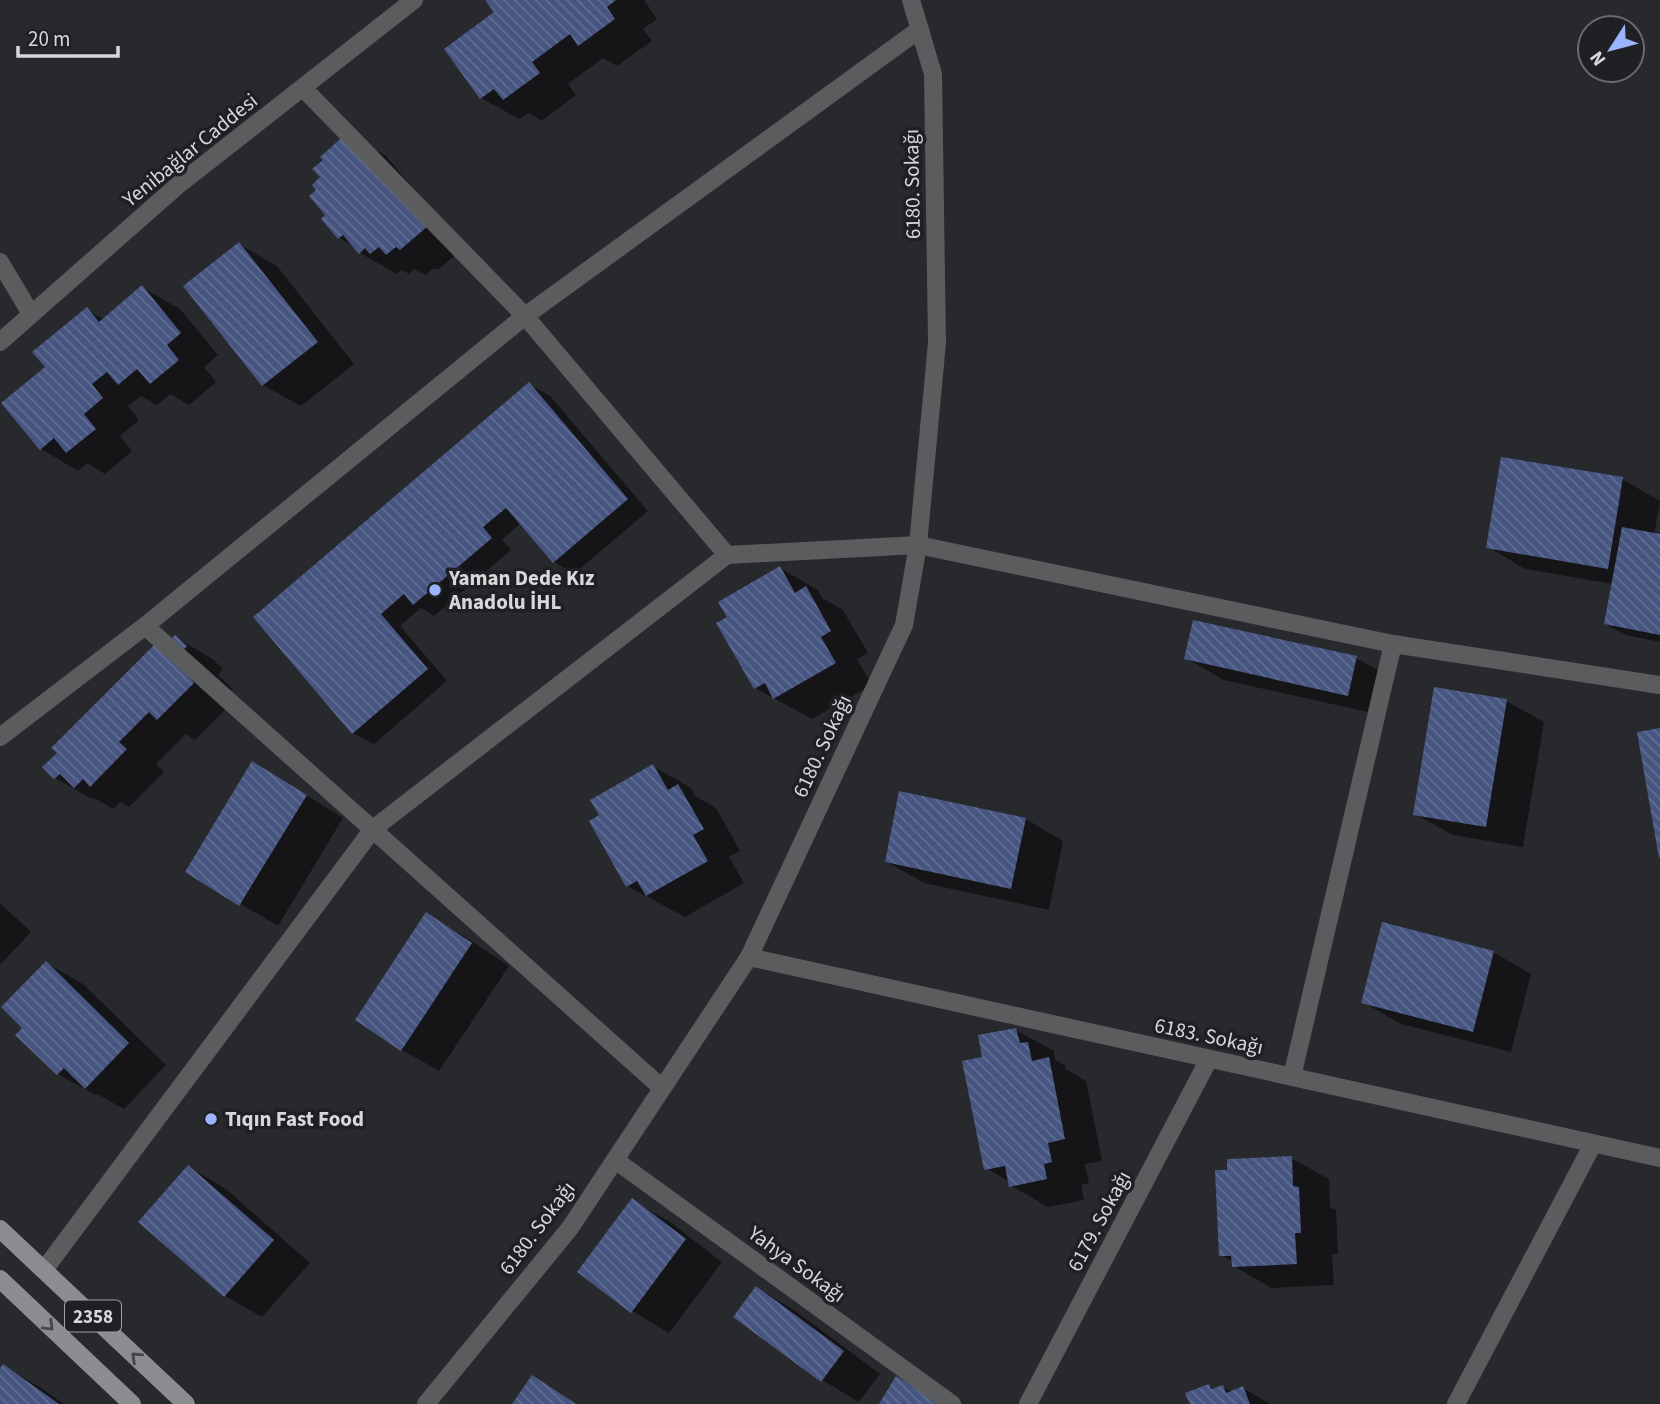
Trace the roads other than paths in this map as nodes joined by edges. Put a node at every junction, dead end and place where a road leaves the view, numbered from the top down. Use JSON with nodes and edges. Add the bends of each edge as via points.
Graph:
{"nodes":[{"id":1,"x":414,"y":0,"type":"edge"},
{"id":2,"x":911,"y":0,"type":"edge"},
{"id":3,"x":920,"y":29,"type":"junction"},
{"id":4,"x":303,"y":88,"type":"junction"},
{"id":5,"x":0,"y":262,"type":"edge"},
{"id":6,"x":31,"y":314,"type":"junction"},
{"id":7,"x":525,"y":316,"type":"junction"},
{"id":8,"x":0,"y":342,"type":"edge"},
{"id":9,"x":918,"y":545,"type":"junction"},
{"id":10,"x":727,"y":555,"type":"junction"},
{"id":11,"x":145,"y":625,"type":"junction"},
{"id":12,"x":1393,"y":644,"type":"junction"},
{"id":13,"x":1660,"y":685,"type":"edge"},
{"id":14,"x":0,"y":737,"type":"edge"},
{"id":15,"x":373,"y":829,"type":"junction"},
{"id":16,"x":749,"y":957,"type":"junction"},
{"id":17,"x":1209,"y":1059,"type":"junction"},
{"id":18,"x":1292,"y":1077,"type":"junction"},
{"id":19,"x":662,"y":1088,"type":"junction"},
{"id":20,"x":1593,"y":1144,"type":"junction"},
{"id":21,"x":1660,"y":1158,"type":"edge"},
{"id":22,"x":615,"y":1160,"type":"junction"},
{"id":23,"x":0,"y":1229,"type":"edge"},
{"id":24,"x":44,"y":1270,"type":"junction"},
{"id":25,"x":0,"y":1279,"type":"edge"},
{"id":26,"x":132,"y":1404,"type":"edge"},
{"id":27,"x":186,"y":1404,"type":"edge"},
{"id":28,"x":426,"y":1404,"type":"edge"},
{"id":29,"x":952,"y":1404,"type":"edge"},
{"id":30,"x":1028,"y":1404,"type":"edge"},
{"id":31,"x":1456,"y":1404,"type":"edge"}],
"edges":[{"from":1,"to":4,"type":"street","name":"Yenibağlar Caddesi"},
{"from":2,"to":3,"type":"street","name":"6180. Sokağı"},
{"from":3,"to":7,"type":"street"},
{"from":3,"to":9,"type":"street","name":"6180. Sokağı","via":[[933,74],[937,343]]},
{"from":4,"to":6,"type":"street","name":"Yenibağlar Caddesi","via":[[177,187]]},
{"from":4,"to":7,"type":"street"},
{"from":5,"to":6,"type":"street"},
{"from":6,"to":8,"type":"street","name":"Yenibağlar Caddesi"},
{"from":7,"to":10,"type":"street"},
{"from":7,"to":11,"type":"street"},
{"from":9,"to":10,"type":"street"},
{"from":9,"to":12,"type":"street"},
{"from":9,"to":16,"type":"street","name":"6180. Sokağı","via":[[904,625]]},
{"from":10,"to":15,"type":"street"},
{"from":11,"to":14,"type":"street"},
{"from":11,"to":15,"type":"street"},
{"from":12,"to":13,"type":"street"},
{"from":12,"to":18,"type":"street"},
{"from":15,"to":19,"type":"street"},
{"from":15,"to":24,"type":"street"},
{"from":16,"to":17,"type":"street","name":"6183. Sokağı"},
{"from":16,"to":19,"type":"street","name":"6180. Sokağı"},
{"from":17,"to":18,"type":"street","name":"6183. Sokağı"},
{"from":17,"to":30,"type":"street","name":"6179. Sokağı"},
{"from":18,"to":20,"type":"street","name":"6183. Sokağı"},
{"from":19,"to":22,"type":"street","name":"6180. Sokağı"},
{"from":20,"to":21,"type":"street","name":"6183. Sokağı"},
{"from":20,"to":31,"type":"street"},
{"from":22,"to":28,"type":"street","name":"6180. Sokağı","via":[[570,1228]]},
{"from":22,"to":29,"type":"street","name":"Yahya Sokağı"},
{"from":23,"to":24,"type":"main road","number":"2358"},
{"from":27,"to":24,"type":"main road","number":"2358","one_way":true},
{"from":25,"to":26,"type":"main road","one_way":true}]}
